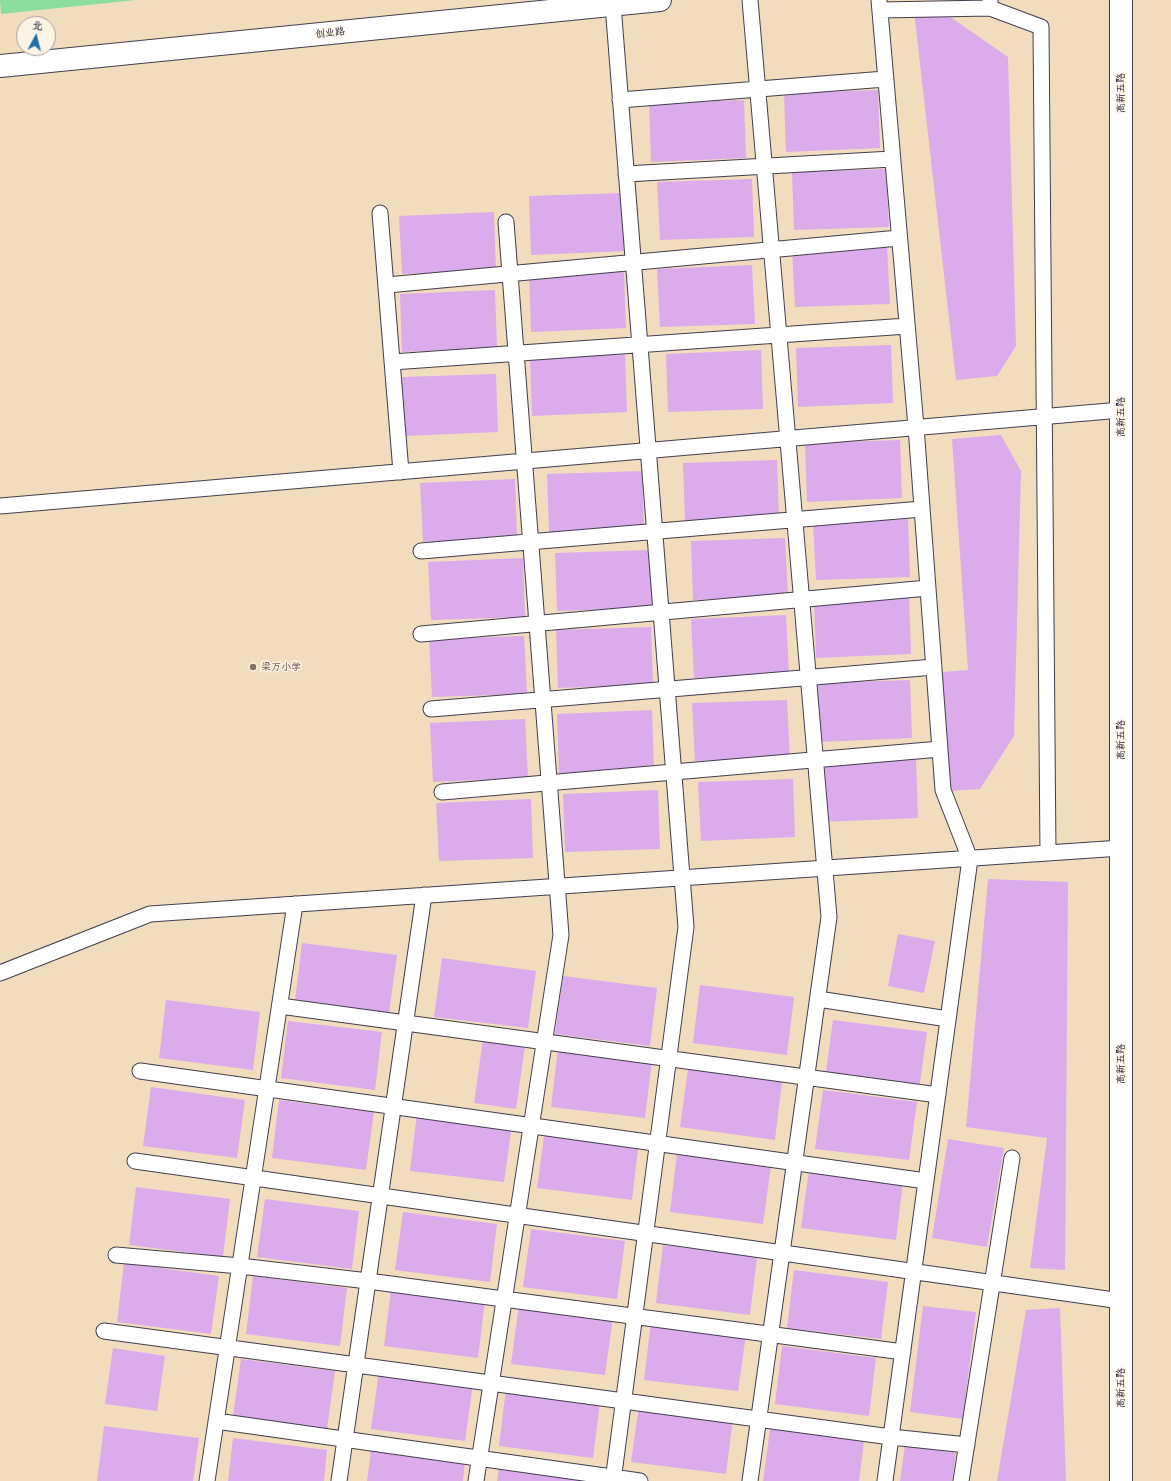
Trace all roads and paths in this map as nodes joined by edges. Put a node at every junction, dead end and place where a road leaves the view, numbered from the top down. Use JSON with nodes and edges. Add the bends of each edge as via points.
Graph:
{"nodes":[{"id":1,"x":660,"y":0,"type":"edge"},
{"id":2,"x":750,"y":0,"type":"edge"},
{"id":3,"x":1121,"y":0,"type":"edge"},
{"id":4,"x":990,"y":4,"type":"edge"},
{"id":5,"x":613,"y":5,"type":"junction"},
{"id":6,"x":880,"y":5,"type":"edge"},
{"id":7,"x":0,"y":66,"type":"edge"},
{"id":8,"x":885,"y":79,"type":"junction"},
{"id":9,"x":758,"y":89,"type":"junction"},
{"id":10,"x":620,"y":100,"type":"junction"},
{"id":11,"x":892,"y":159,"type":"junction"},
{"id":12,"x":764,"y":166,"type":"junction"},
{"id":13,"x":626,"y":174,"type":"junction"},
{"id":14,"x":380,"y":214,"type":"dead end"},
{"id":15,"x":506,"y":222,"type":"dead end"},
{"id":16,"x":899,"y":238,"type":"junction"},
{"id":17,"x":771,"y":250,"type":"junction"},
{"id":18,"x":633,"y":262,"type":"junction"},
{"id":19,"x":510,"y":273,"type":"junction"},
{"id":20,"x":386,"y":285,"type":"junction"},
{"id":21,"x":907,"y":326,"type":"junction"},
{"id":22,"x":779,"y":335,"type":"junction"},
{"id":23,"x":640,"y":345,"type":"junction"},
{"id":24,"x":517,"y":354,"type":"junction"},
{"id":25,"x":392,"y":362,"type":"junction"},
{"id":26,"x":1121,"y":410,"type":"junction"},
{"id":27,"x":1044,"y":416,"type":"junction"},
{"id":28,"x":916,"y":427,"type":"junction"},
{"id":29,"x":788,"y":438,"type":"junction"},
{"id":30,"x":648,"y":450,"type":"junction"},
{"id":31,"x":525,"y":461,"type":"junction"},
{"id":32,"x":401,"y":472,"type":"junction"},
{"id":33,"x":0,"y":506,"type":"edge"},
{"id":34,"x":922,"y":509,"type":"junction"},
{"id":35,"x":795,"y":519,"type":"junction"},
{"id":36,"x":654,"y":532,"type":"junction"},
{"id":37,"x":531,"y":542,"type":"junction"},
{"id":38,"x":421,"y":552,"type":"dead end"},
{"id":39,"x":928,"y":588,"type":"junction"},
{"id":40,"x":802,"y":599,"type":"junction"},
{"id":41,"x":661,"y":612,"type":"junction"},
{"id":42,"x":537,"y":623,"type":"junction"},
{"id":43,"x":421,"y":634,"type":"dead end"},
{"id":44,"x":934,"y":667,"type":"junction"},
{"id":45,"x":808,"y":678,"type":"junction"},
{"id":46,"x":667,"y":689,"type":"junction"},
{"id":47,"x":543,"y":700,"type":"junction"},
{"id":48,"x":431,"y":709,"type":"dead end"},
{"id":49,"x":940,"y":749,"type":"junction"},
{"id":50,"x":815,"y":760,"type":"junction"},
{"id":51,"x":673,"y":772,"type":"junction"},
{"id":52,"x":550,"y":782,"type":"junction"},
{"id":53,"x":442,"y":792,"type":"dead end"},
{"id":54,"x":1121,"y":848,"type":"junction"},
{"id":55,"x":1048,"y":853,"type":"junction"},
{"id":56,"x":970,"y":859,"type":"junction"},
{"id":57,"x":825,"y":868,"type":"junction"},
{"id":58,"x":681,"y":878,"type":"junction"},
{"id":59,"x":558,"y":886,"type":"junction"},
{"id":60,"x":424,"y":895,"type":"junction"},
{"id":61,"x":296,"y":904,"type":"junction"},
{"id":62,"x":0,"y":973,"type":"edge"},
{"id":63,"x":818,"y":999,"type":"junction"},
{"id":64,"x":280,"y":1006,"type":"junction"},
{"id":65,"x":948,"y":1019,"type":"junction"},
{"id":66,"x":406,"y":1023,"type":"junction"},
{"id":67,"x":545,"y":1042,"type":"junction"},
{"id":68,"x":668,"y":1058,"type":"junction"},
{"id":69,"x":140,"y":1071,"type":"dead end"},
{"id":70,"x":807,"y":1077,"type":"junction"},
{"id":71,"x":267,"y":1088,"type":"junction"},
{"id":72,"x":938,"y":1095,"type":"junction"},
{"id":73,"x":393,"y":1106,"type":"junction"},
{"id":74,"x":532,"y":1125,"type":"junction"},
{"id":75,"x":657,"y":1143,"type":"junction"},
{"id":76,"x":1012,"y":1158,"type":"dead end"},
{"id":77,"x":135,"y":1161,"type":"dead end"},
{"id":78,"x":794,"y":1162,"type":"junction"},
{"id":79,"x":254,"y":1178,"type":"junction"},
{"id":80,"x":926,"y":1181,"type":"junction"},
{"id":81,"x":381,"y":1196,"type":"junction"},
{"id":82,"x":518,"y":1215,"type":"junction"},
{"id":83,"x":645,"y":1233,"type":"junction"},
{"id":84,"x":782,"y":1253,"type":"junction"},
{"id":85,"x":116,"y":1255,"type":"dead end"},
{"id":86,"x":240,"y":1266,"type":"junction"},
{"id":87,"x":914,"y":1272,"type":"junction"},
{"id":88,"x":368,"y":1281,"type":"junction"},
{"id":89,"x":992,"y":1283,"type":"junction"},
{"id":90,"x":505,"y":1299,"type":"junction"},
{"id":91,"x":1121,"y":1301,"type":"junction"},
{"id":92,"x":635,"y":1316,"type":"junction"},
{"id":93,"x":104,"y":1331,"type":"dead end"},
{"id":94,"x":770,"y":1334,"type":"junction"},
{"id":95,"x":227,"y":1347,"type":"junction"},
{"id":96,"x":903,"y":1352,"type":"junction"},
{"id":97,"x":356,"y":1364,"type":"junction"},
{"id":98,"x":491,"y":1383,"type":"junction"},
{"id":99,"x":623,"y":1401,"type":"junction"},
{"id":100,"x":758,"y":1419,"type":"junction"},
{"id":101,"x":216,"y":1421,"type":"junction"},
{"id":102,"x":891,"y":1437,"type":"junction"},
{"id":103,"x":345,"y":1439,"type":"junction"},
{"id":104,"x":967,"y":1446,"type":"junction"},
{"id":105,"x":480,"y":1458,"type":"junction"},
{"id":106,"x":613,"y":1479,"type":"edge"},
{"id":107,"x":207,"y":1481,"type":"edge"},
{"id":108,"x":339,"y":1481,"type":"edge"},
{"id":109,"x":476,"y":1481,"type":"edge"},
{"id":110,"x":640,"y":1481,"type":"edge"},
{"id":111,"x":750,"y":1481,"type":"edge"},
{"id":112,"x":885,"y":1481,"type":"edge"},
{"id":113,"x":961,"y":1481,"type":"edge"},
{"id":114,"x":1121,"y":1481,"type":"edge"}],
"edges":[{"from":1,"to":5,"type":"street","name":"创业路"},
{"from":2,"to":9,"type":"lane"},
{"from":3,"to":26,"type":"street","name":"高新五路"},
{"from":4,"to":6,"type":"lane"},
{"from":4,"to":27,"type":"lane","via":[[1041,27]]},
{"from":5,"to":7,"type":"street","name":"创业路"},
{"from":5,"to":10,"type":"lane"},
{"from":6,"to":8,"type":"lane"},
{"from":8,"to":9,"type":"lane"},
{"from":8,"to":11,"type":"lane"},
{"from":9,"to":10,"type":"lane"},
{"from":9,"to":12,"type":"lane"},
{"from":10,"to":13,"type":"lane"},
{"from":11,"to":12,"type":"lane"},
{"from":11,"to":16,"type":"lane"},
{"from":12,"to":13,"type":"lane"},
{"from":12,"to":17,"type":"lane"},
{"from":13,"to":18,"type":"lane"},
{"from":14,"to":20,"type":"lane"},
{"from":15,"to":19,"type":"lane"},
{"from":16,"to":17,"type":"lane"},
{"from":16,"to":21,"type":"lane"},
{"from":17,"to":18,"type":"lane"},
{"from":17,"to":22,"type":"lane"},
{"from":18,"to":19,"type":"lane"},
{"from":18,"to":23,"type":"lane"},
{"from":19,"to":20,"type":"lane"},
{"from":19,"to":24,"type":"lane"},
{"from":20,"to":25,"type":"lane"},
{"from":21,"to":22,"type":"lane"},
{"from":21,"to":28,"type":"lane"},
{"from":22,"to":23,"type":"lane"},
{"from":22,"to":29,"type":"lane"},
{"from":23,"to":24,"type":"lane"},
{"from":23,"to":30,"type":"lane"},
{"from":24,"to":25,"type":"lane"},
{"from":24,"to":31,"type":"lane"},
{"from":25,"to":32,"type":"lane"},
{"from":26,"to":27,"type":"lane"},
{"from":26,"to":54,"type":"street","name":"高新五路"},
{"from":27,"to":28,"type":"lane"},
{"from":27,"to":55,"type":"lane"},
{"from":28,"to":29,"type":"lane"},
{"from":28,"to":34,"type":"lane"},
{"from":29,"to":30,"type":"lane"},
{"from":29,"to":35,"type":"lane"},
{"from":30,"to":31,"type":"lane"},
{"from":30,"to":36,"type":"lane"},
{"from":31,"to":32,"type":"lane"},
{"from":31,"to":37,"type":"lane"},
{"from":32,"to":33,"type":"lane"},
{"from":34,"to":35,"type":"lane"},
{"from":34,"to":39,"type":"lane"},
{"from":35,"to":36,"type":"lane"},
{"from":35,"to":40,"type":"lane"},
{"from":36,"to":37,"type":"lane"},
{"from":36,"to":41,"type":"lane"},
{"from":37,"to":38,"type":"lane"},
{"from":37,"to":42,"type":"lane"},
{"from":39,"to":40,"type":"lane"},
{"from":39,"to":44,"type":"lane"},
{"from":40,"to":41,"type":"lane"},
{"from":40,"to":45,"type":"lane"},
{"from":41,"to":42,"type":"lane"},
{"from":41,"to":46,"type":"lane"},
{"from":42,"to":43,"type":"lane"},
{"from":42,"to":47,"type":"lane"},
{"from":44,"to":45,"type":"lane"},
{"from":44,"to":49,"type":"lane"},
{"from":45,"to":46,"type":"lane"},
{"from":45,"to":50,"type":"lane"},
{"from":46,"to":47,"type":"lane"},
{"from":46,"to":51,"type":"lane"},
{"from":47,"to":48,"type":"lane"},
{"from":47,"to":52,"type":"lane"},
{"from":49,"to":50,"type":"lane"},
{"from":49,"to":56,"type":"lane","via":[[943,790]]},
{"from":50,"to":51,"type":"lane"},
{"from":50,"to":57,"type":"lane"},
{"from":51,"to":52,"type":"lane"},
{"from":51,"to":58,"type":"lane"},
{"from":52,"to":53,"type":"lane"},
{"from":52,"to":59,"type":"lane"},
{"from":54,"to":55,"type":"lane"},
{"from":54,"to":91,"type":"street","name":"高新五路"},
{"from":55,"to":56,"type":"lane"},
{"from":56,"to":57,"type":"lane"},
{"from":56,"to":65,"type":"lane"},
{"from":57,"to":58,"type":"lane"},
{"from":57,"to":63,"type":"lane","via":[[829,917]]},
{"from":58,"to":59,"type":"lane"},
{"from":58,"to":68,"type":"lane","via":[[686,927]]},
{"from":59,"to":60,"type":"lane"},
{"from":59,"to":67,"type":"lane","via":[[561,935]]},
{"from":60,"to":61,"type":"lane"},
{"from":60,"to":66,"type":"lane"},
{"from":61,"to":62,"type":"lane","via":[[150,914]]},
{"from":61,"to":64,"type":"lane"},
{"from":63,"to":65,"type":"lane"},
{"from":63,"to":70,"type":"lane"},
{"from":64,"to":66,"type":"lane"},
{"from":64,"to":71,"type":"lane"},
{"from":65,"to":72,"type":"lane"},
{"from":66,"to":67,"type":"lane"},
{"from":66,"to":73,"type":"lane"},
{"from":67,"to":68,"type":"lane"},
{"from":67,"to":74,"type":"lane"},
{"from":68,"to":70,"type":"lane"},
{"from":68,"to":75,"type":"lane"},
{"from":69,"to":71,"type":"lane"},
{"from":70,"to":72,"type":"lane"},
{"from":70,"to":78,"type":"lane"},
{"from":71,"to":73,"type":"lane"},
{"from":71,"to":79,"type":"lane"},
{"from":72,"to":80,"type":"lane"},
{"from":73,"to":74,"type":"lane"},
{"from":73,"to":81,"type":"lane"},
{"from":74,"to":75,"type":"lane"},
{"from":74,"to":82,"type":"lane"},
{"from":75,"to":78,"type":"lane"},
{"from":75,"to":83,"type":"lane"},
{"from":76,"to":89,"type":"lane"},
{"from":77,"to":79,"type":"lane"},
{"from":78,"to":80,"type":"lane"},
{"from":78,"to":84,"type":"lane"},
{"from":79,"to":81,"type":"lane"},
{"from":79,"to":86,"type":"lane"},
{"from":80,"to":87,"type":"lane"},
{"from":81,"to":82,"type":"lane"},
{"from":81,"to":88,"type":"lane"},
{"from":82,"to":83,"type":"lane"},
{"from":82,"to":90,"type":"lane"},
{"from":83,"to":84,"type":"lane"},
{"from":83,"to":92,"type":"lane"},
{"from":84,"to":87,"type":"lane"},
{"from":84,"to":94,"type":"lane"},
{"from":85,"to":86,"type":"lane"},
{"from":86,"to":88,"type":"lane"},
{"from":86,"to":95,"type":"lane"},
{"from":87,"to":89,"type":"lane"},
{"from":87,"to":96,"type":"lane"},
{"from":88,"to":90,"type":"lane"},
{"from":88,"to":97,"type":"lane"},
{"from":89,"to":91,"type":"lane"},
{"from":89,"to":104,"type":"lane"},
{"from":90,"to":92,"type":"lane"},
{"from":90,"to":98,"type":"lane"},
{"from":91,"to":114,"type":"street","name":"高新五路"},
{"from":92,"to":94,"type":"lane"},
{"from":92,"to":99,"type":"lane"},
{"from":93,"to":95,"type":"lane"},
{"from":94,"to":96,"type":"lane"},
{"from":94,"to":100,"type":"lane"},
{"from":95,"to":97,"type":"lane"},
{"from":95,"to":101,"type":"lane"},
{"from":96,"to":102,"type":"lane"},
{"from":97,"to":98,"type":"lane"},
{"from":97,"to":103,"type":"lane"},
{"from":98,"to":99,"type":"lane"},
{"from":98,"to":105,"type":"lane"},
{"from":99,"to":100,"type":"lane"},
{"from":99,"to":106,"type":"lane"},
{"from":100,"to":102,"type":"lane"},
{"from":100,"to":111,"type":"lane"},
{"from":101,"to":103,"type":"lane"},
{"from":101,"to":107,"type":"lane"},
{"from":102,"to":104,"type":"lane"},
{"from":102,"to":112,"type":"lane"},
{"from":103,"to":105,"type":"lane"},
{"from":103,"to":108,"type":"lane"},
{"from":104,"to":113,"type":"lane"},
{"from":105,"to":106,"type":"lane"},
{"from":105,"to":109,"type":"lane"},
{"from":106,"to":110,"type":"lane"}]}
